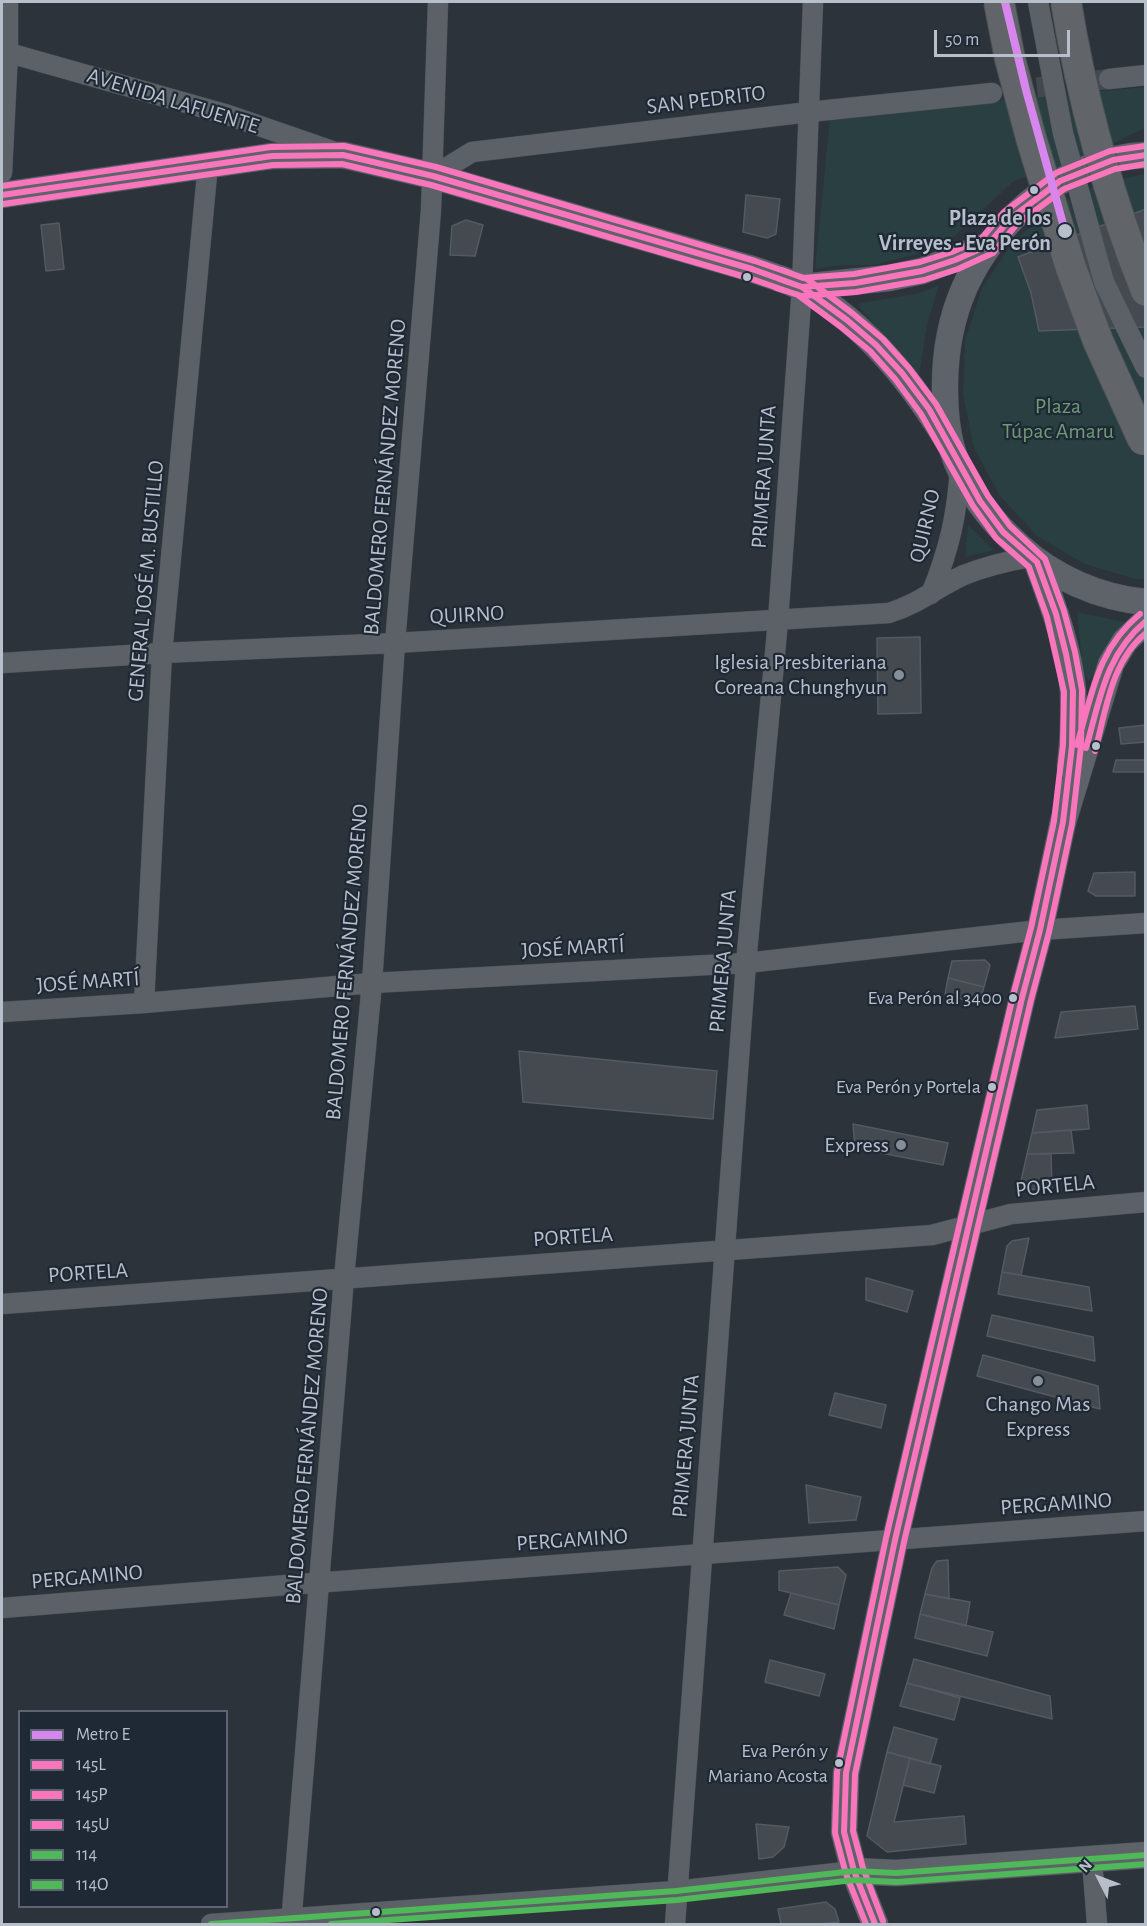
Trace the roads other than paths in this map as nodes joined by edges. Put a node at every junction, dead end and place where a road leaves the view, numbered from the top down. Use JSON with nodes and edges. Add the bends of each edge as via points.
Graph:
{"nodes":[{"id":1,"x":9,"y":2,"type":"edge"},
{"id":2,"x":438,"y":2,"type":"edge"},
{"id":3,"x":813,"y":2,"type":"edge"},
{"id":4,"x":999,"y":2,"type":"edge"},
{"id":5,"x":1038,"y":2,"type":"edge"},
{"id":6,"x":1066,"y":2,"type":"edge"},
{"id":7,"x":5,"y":52,"type":"edge"},
{"id":8,"x":1146,"y":75,"type":"edge"},
{"id":9,"x":1109,"y":79,"type":"tunnel mouth"},
{"id":10,"x":992,"y":93,"type":"tunnel mouth"},
{"id":11,"x":809,"y":112,"type":"junction"},
{"id":12,"x":1144,"y":154,"type":"edge"},
{"id":13,"x":343,"y":155,"type":"junction"},
{"id":14,"x":207,"y":164,"type":"junction"},
{"id":15,"x":2,"y":173,"type":"edge"},
{"id":16,"x":433,"y":176,"type":"junction"},
{"id":17,"x":2,"y":195,"type":"edge"},
{"id":18,"x":987,"y":246,"type":"junction"},
{"id":19,"x":802,"y":287,"type":"junction"},
{"id":20,"x":1146,"y":291,"type":"edge"},
{"id":21,"x":1146,"y":368,"type":"edge"},
{"id":22,"x":1143,"y":440,"type":"dead end"},
{"id":23,"x":956,"y":458,"type":"junction"},
{"id":24,"x":1034,"y":559,"type":"junction"},
{"id":25,"x":931,"y":594,"type":"junction"},
{"id":26,"x":1146,"y":602,"type":"edge"},
{"id":27,"x":778,"y":621,"type":"junction"},
{"id":28,"x":1146,"y":621,"type":"edge"},
{"id":29,"x":395,"y":643,"type":"junction"},
{"id":30,"x":162,"y":653,"type":"junction"},
{"id":31,"x":2,"y":663,"type":"edge"},
{"id":32,"x":1063,"y":822,"type":"junction"},
{"id":33,"x":1146,"y":923,"type":"edge"},
{"id":34,"x":1040,"y":930,"type":"junction"},
{"id":35,"x":746,"y":963,"type":"junction"},
{"id":36,"x":372,"y":983,"type":"junction"},
{"id":37,"x":144,"y":1003,"type":"junction"},
{"id":38,"x":2,"y":1012,"type":"edge"},
{"id":39,"x":1146,"y":1202,"type":"edge"},
{"id":40,"x":969,"y":1226,"type":"junction"},
{"id":41,"x":726,"y":1250,"type":"junction"},
{"id":42,"x":345,"y":1278,"type":"junction"},
{"id":43,"x":2,"y":1304,"type":"edge"},
{"id":44,"x":1146,"y":1521,"type":"edge"},
{"id":45,"x":895,"y":1540,"type":"junction"},
{"id":46,"x":701,"y":1555,"type":"junction"},
{"id":47,"x":319,"y":1583,"type":"junction"},
{"id":48,"x":2,"y":1608,"type":"edge"},
{"id":49,"x":1146,"y":1856,"type":"edge"},
{"id":50,"x":1092,"y":1860,"type":"junction"},
{"id":51,"x":854,"y":1871,"type":"junction"},
{"id":52,"x":676,"y":1891,"type":"junction"},
{"id":53,"x":292,"y":1921,"type":"edge"},
{"id":54,"x":212,"y":1924,"type":"edge"},
{"id":55,"x":675,"y":1924,"type":"edge"},
{"id":56,"x":875,"y":1924,"type":"edge"},
{"id":57,"x":1097,"y":1924,"type":"edge"}],
"edges":[{"from":1,"to":7,"type":"street"},
{"from":2,"to":16,"type":"street","name":"BALDOMERO FERNÁNDEZ MORENO"},
{"from":3,"to":11,"type":"street","name":"PRIMERA JUNTA"},
{"from":4,"to":22,"type":"highway","bridge":true,"via":[[1031,138],[1071,268],[1098,341]]},
{"from":5,"to":21,"type":"street","bridge":true,"via":[[1063,133],[1104,282]]},
{"from":6,"to":20,"type":"highway","bridge":true,"via":[[1088,117]]},
{"from":7,"to":13,"type":"street","name":"AVENIDA LAFUENTE","via":[[225,114]]},
{"from":7,"to":15,"type":"street"},
{"from":8,"to":9,"type":"street"},
{"from":10,"to":11,"type":"street","name":"SAN PEDRITO"},
{"from":11,"to":16,"type":"street","name":"SAN PEDRITO","via":[[472,152]]},
{"from":11,"to":19,"type":"street","name":"PRIMERA JUNTA"},
{"from":12,"to":18,"type":"main road","via":[[1103,164],[1060,181],[1010,219]]},
{"from":13,"to":14,"type":"main road","via":[[272,156]]},
{"from":13,"to":16,"type":"main road"},
{"from":14,"to":17,"type":"main road"},
{"from":14,"to":30,"type":"street","name":"GENERAL JOSÉ M. BUSTILLO"},
{"from":16,"to":19,"type":"main road"},
{"from":16,"to":29,"type":"street","name":"BALDOMERO FERNÁNDEZ MORENO"},
{"from":18,"to":19,"type":"main road","via":[[922,271]]},
{"from":18,"to":23,"type":"main road","via":[[966,282],[951,321],[946,351],[945,405]]},
{"from":19,"to":23,"type":"main road","via":[[847,320],[902,374],[929,410]]},
{"from":19,"to":27,"type":"street","name":"PRIMERA JUNTA"},
{"from":23,"to":24,"type":"main road","via":[[1003,532]]},
{"from":23,"to":25,"type":"street","name":"QUIRNO","via":[[958,500],[953,533]]},
{"from":24,"to":25,"type":"street","name":"QUIRNO","via":[[987,567]]},
{"from":24,"to":26,"type":"main road","via":[[1067,580],[1099,593]]},
{"from":24,"to":32,"type":"main road","via":[[1056,614],[1072,691],[1072,746]]},
{"from":25,"to":27,"type":"street","name":"QUIRNO","via":[[889,613]]},
{"from":27,"to":29,"type":"street","name":"QUIRNO"},
{"from":27,"to":35,"type":"street","name":"PRIMERA JUNTA"},
{"from":28,"to":32,"type":"main road","via":[[1125,641],[1111,664]]},
{"from":29,"to":30,"type":"street","name":"QUIRNO"},
{"from":29,"to":36,"type":"street","name":"BALDOMERO FERNÁNDEZ MORENO"},
{"from":30,"to":31,"type":"street","name":"QUIRNO"},
{"from":30,"to":37,"type":"street","name":"GENERAL JOSÉ M. BUSTILLO"},
{"from":32,"to":34,"type":"main road"},
{"from":33,"to":34,"type":"street","name":"JOSÉ MARTÍ"},
{"from":34,"to":35,"type":"street","name":"JOSÉ MARTÍ"},
{"from":34,"to":40,"type":"main road"},
{"from":35,"to":36,"type":"street","name":"JOSÉ MARTÍ"},
{"from":35,"to":41,"type":"street","name":"PRIMERA JUNTA"},
{"from":36,"to":37,"type":"street","name":"JOSÉ MARTÍ"},
{"from":36,"to":42,"type":"street","name":"BALDOMERO FERNÁNDEZ MORENO"},
{"from":37,"to":38,"type":"street","name":"JOSÉ MARTÍ"},
{"from":39,"to":40,"type":"street","name":"PORTELA","via":[[1011,1214]]},
{"from":40,"to":41,"type":"street","name":"PORTELA","via":[[932,1235]]},
{"from":40,"to":45,"type":"main road"},
{"from":41,"to":42,"type":"street","name":"PORTELA"},
{"from":41,"to":46,"type":"street","name":"PRIMERA JUNTA"},
{"from":42,"to":43,"type":"street","name":"PORTELA"},
{"from":42,"to":47,"type":"street","name":"BALDOMERO FERNÁNDEZ MORENO"},
{"from":44,"to":45,"type":"street","name":"PERGAMINO"},
{"from":45,"to":46,"type":"street","name":"PERGAMINO"},
{"from":45,"to":51,"type":"main road","via":[[846,1773],[844,1832]]},
{"from":46,"to":47,"type":"street","name":"PERGAMINO"},
{"from":46,"to":52,"type":"street","name":"PRIMERA JUNTA"},
{"from":47,"to":48,"type":"street","name":"PERGAMINO"},
{"from":47,"to":53,"type":"street","name":"BALDOMERO FERNÁNDEZ MORENO"},
{"from":49,"to":50,"type":"main road"},
{"from":50,"to":51,"type":"main road","via":[[896,1873]]},
{"from":50,"to":57,"type":"street"},
{"from":51,"to":52,"type":"street"},
{"from":51,"to":56,"type":"main road"},
{"from":52,"to":53,"type":"street"},
{"from":52,"to":55,"type":"street","name":"PRIMERA JUNTA"},
{"from":53,"to":54,"type":"street"}]}
